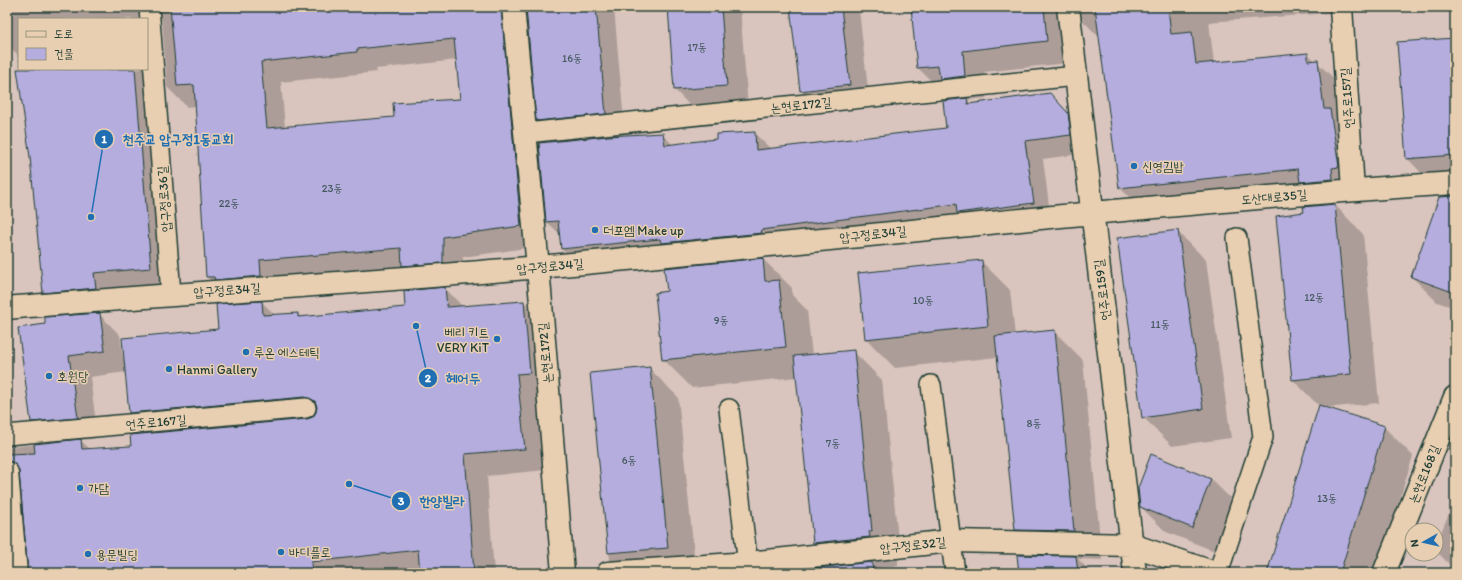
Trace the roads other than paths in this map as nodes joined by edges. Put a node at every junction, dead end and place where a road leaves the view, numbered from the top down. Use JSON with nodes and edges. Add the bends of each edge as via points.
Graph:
{"nodes":[{"id":1,"x":149,"y":7,"type":"edge"},
{"id":2,"x":513,"y":7,"type":"edge"},
{"id":3,"x":1068,"y":7,"type":"edge"},
{"id":4,"x":1341,"y":7,"type":"edge"},
{"id":5,"x":1076,"y":76,"type":"junction"},
{"id":6,"x":526,"y":133,"type":"junction"},
{"id":7,"x":1455,"y":183,"type":"edge"},
{"id":8,"x":1353,"y":190,"type":"junction"},
{"id":9,"x":1093,"y":212,"type":"junction"},
{"id":10,"x":1238,"y":238,"type":"dead end"},
{"id":11,"x":538,"y":267,"type":"junction"},
{"id":12,"x":171,"y":294,"type":"junction"},
{"id":13,"x":7,"y":308,"type":"edge"},
{"id":14,"x":931,"y":385,"type":"dead end"},
{"id":15,"x":1455,"y":397,"type":"edge"},
{"id":16,"x":306,"y":408,"type":"dead end"},
{"id":17,"x":729,"y":409,"type":"dead end"},
{"id":18,"x":7,"y":435,"type":"edge"},
{"id":19,"x":7,"y":473,"type":"edge"},
{"id":20,"x":951,"y":541,"type":"junction"},
{"id":21,"x":1132,"y":545,"type":"junction"},
{"id":22,"x":748,"y":568,"type":"edge"},
{"id":23,"x":16,"y":573,"type":"edge"},
{"id":24,"x":564,"y":573,"type":"edge"},
{"id":25,"x":608,"y":573,"type":"edge"},
{"id":26,"x":955,"y":573,"type":"edge"},
{"id":27,"x":1135,"y":573,"type":"edge"},
{"id":28,"x":1215,"y":573,"type":"edge"},
{"id":29,"x":1218,"y":573,"type":"edge"},
{"id":30,"x":1384,"y":573,"type":"edge"}],
"edges":[{"from":1,"to":12,"type":"lane","name":"압구정로36길"},
{"from":2,"to":6,"type":"street","name":"논현로172길"},
{"from":3,"to":5,"type":"street","name":"언주로159길"},
{"from":4,"to":8,"type":"street","name":"언주로157길"},
{"from":5,"to":6,"type":"lane","name":"논현로172길"},
{"from":5,"to":9,"type":"street","name":"언주로159길"},
{"from":6,"to":11,"type":"street","name":"논현로172길"},
{"from":7,"to":8,"type":"street","name":"도산대로35길"},
{"from":8,"to":9,"type":"street","name":"도산대로35길"},
{"from":9,"to":11,"type":"street","name":"압구정로34길"},
{"from":9,"to":21,"type":"street","name":"언주로159길"},
{"from":10,"to":29,"type":"lane","via":[[1263,437]]},
{"from":11,"to":12,"type":"street","name":"압구정로34길"},
{"from":11,"to":24,"type":"street","name":"논현로172길"},
{"from":12,"to":13,"type":"street","name":"압구정로34길"},
{"from":14,"to":20,"type":"lane"},
{"from":15,"to":30,"type":"street","name":"논현로168길"},
{"from":16,"to":18,"type":"lane","name":"언주로167길"},
{"from":17,"to":22,"type":"lane"},
{"from":19,"to":23,"type":"street"},
{"from":20,"to":21,"type":"street","name":"압구정로32길"},
{"from":20,"to":22,"type":"street","name":"압구정로32길"},
{"from":20,"to":26,"type":"lane"},
{"from":21,"to":27,"type":"street","name":"언주로159길"},
{"from":21,"to":28,"type":"street","name":"압구정로32길"},
{"from":22,"to":25,"type":"street","name":"압구정로32길"}]}
